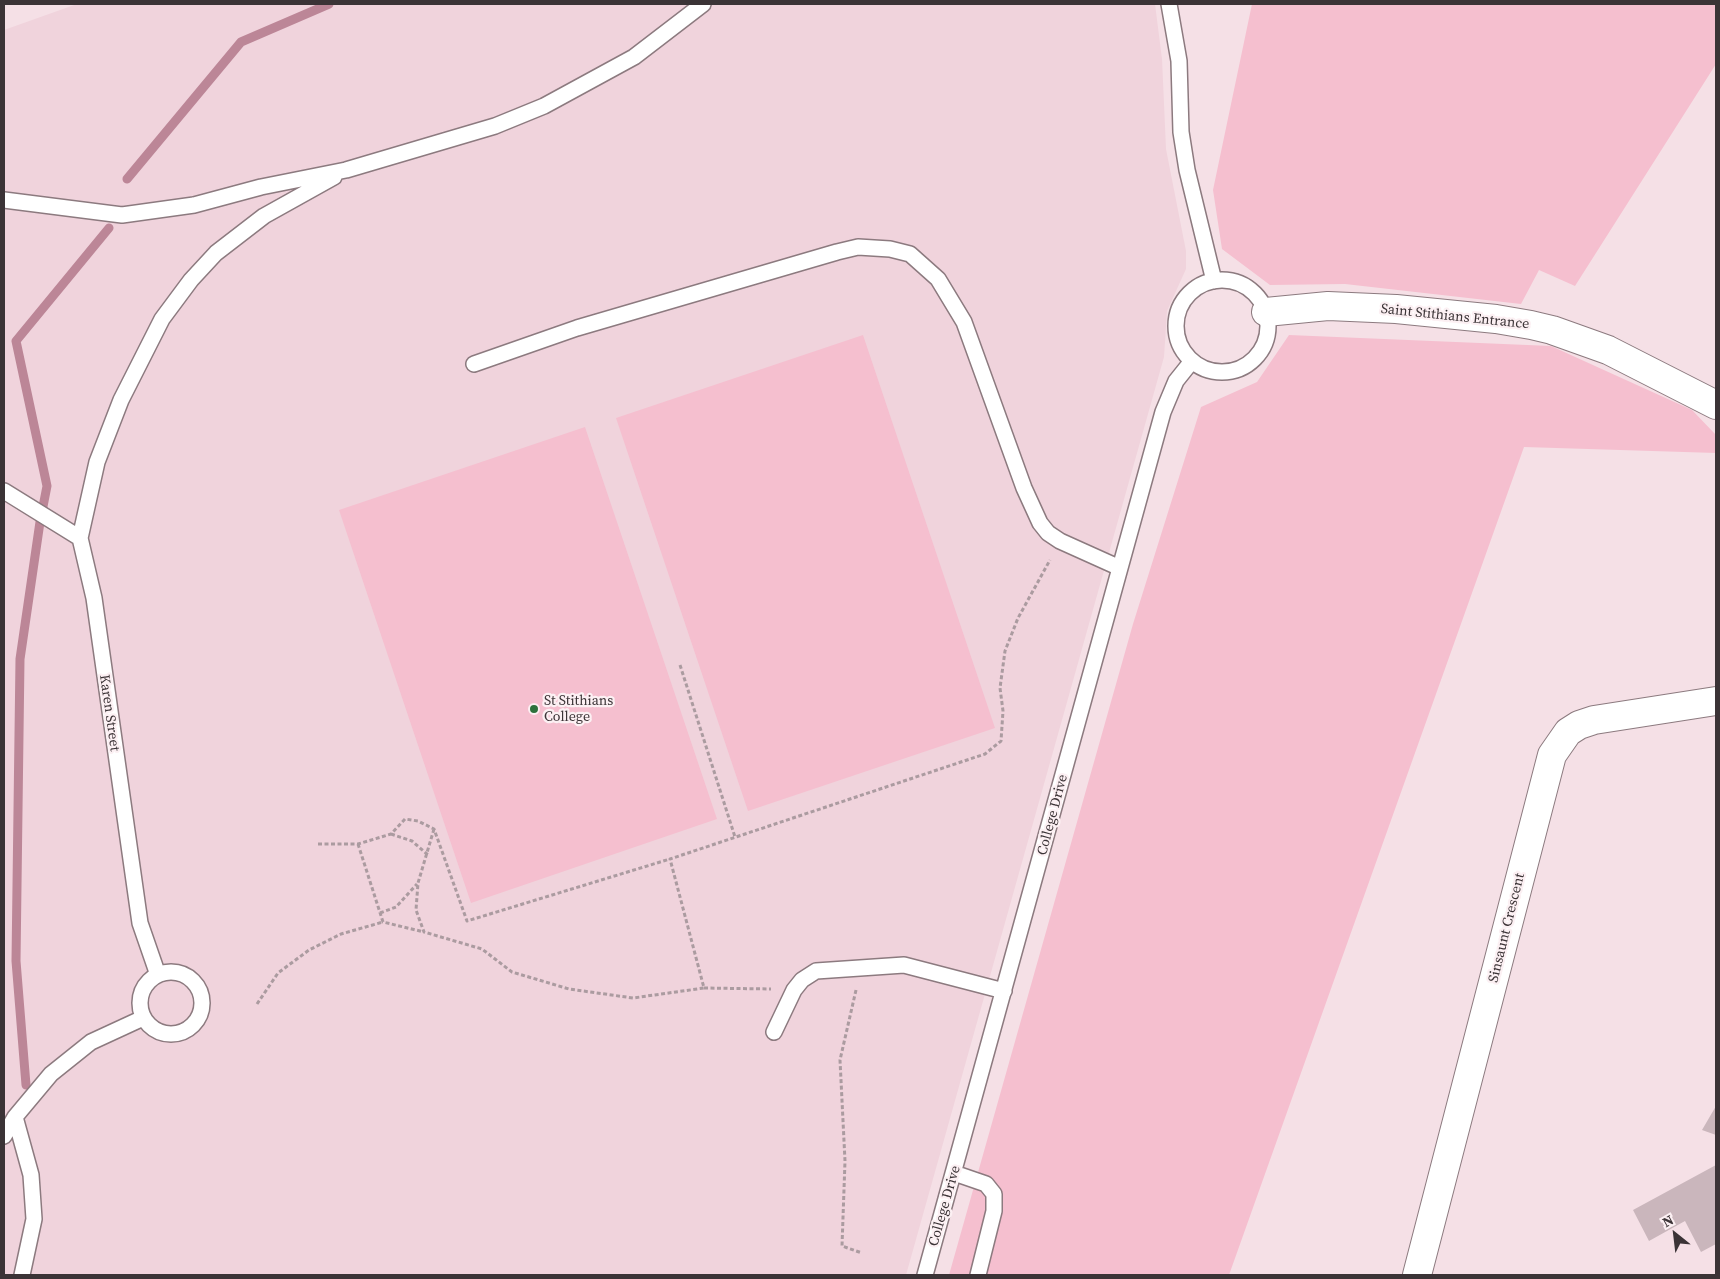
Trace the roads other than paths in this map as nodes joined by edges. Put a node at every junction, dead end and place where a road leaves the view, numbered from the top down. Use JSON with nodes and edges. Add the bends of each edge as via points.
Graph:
{"nodes":[{"id":1,"x":703,"y":4,"type":"edge"},
{"id":2,"x":1169,"y":4,"type":"edge"},
{"id":3,"x":346,"y":170,"type":"junction"},
{"id":4,"x":4,"y":200,"type":"edge"},
{"id":5,"x":1214,"y":281,"type":"junction"},
{"id":6,"x":1266,"y":312,"type":"junction"},
{"id":7,"x":1192,"y":361,"type":"junction"},
{"id":8,"x":474,"y":364,"type":"dead end"},
{"id":9,"x":1716,"y":405,"type":"edge"},
{"id":10,"x":4,"y":491,"type":"edge"},
{"id":11,"x":80,"y":538,"type":"junction"},
{"id":12,"x":1120,"y":568,"type":"junction"},
{"id":13,"x":1716,"y":701,"type":"edge"},
{"id":14,"x":158,"y":974,"type":"junction"},
{"id":15,"x":1004,"y":991,"type":"junction"},
{"id":16,"x":143,"y":1018,"type":"junction"},
{"id":17,"x":774,"y":1032,"type":"dead end"},
{"id":18,"x":16,"y":1117,"type":"junction"},
{"id":19,"x":4,"y":1136,"type":"edge"},
{"id":20,"x":954,"y":1173,"type":"junction"},
{"id":21,"x":22,"y":1275,"type":"edge"},
{"id":22,"x":925,"y":1275,"type":"edge"},
{"id":23,"x":978,"y":1275,"type":"edge"},
{"id":24,"x":1417,"y":1275,"type":"edge"}],
"edges":[{"from":1,"to":3,"type":"lane","via":[[634,57],[544,106],[494,126]]},
{"from":2,"to":5,"type":"lane","via":[[1179,61],[1181,132],[1187,170]]},
{"from":3,"to":4,"type":"lane","via":[[261,187],[194,205],[122,215],[62,210]]},
{"from":3,"to":11,"type":"lane","via":[[264,216],[216,253],[162,319],[121,400],[97,462]]},
{"from":5,"to":6,"type":"lane","via":[[1234,281],[1248,288]]},
{"from":5,"to":7,"type":"lane","via":[[1190,293],[1176,320],[1176,336]]},
{"from":6,"to":7,"type":"lane","via":[[1269,327],[1266,342],[1247,364],[1234,371],[1219,372],[1204,369]]},
{"from":6,"to":9,"type":"street","name":"Saint Stithians Entrance","via":[[1328,306],[1396,309],[1531,325],[1608,350]]},
{"from":7,"to":12,"type":"lane","name":"College Drive","via":[[1176,381],[1163,412]]},
{"from":8,"to":12,"type":"lane","via":[[577,328],[837,252],[858,247],[890,248],[910,254],[938,279],[964,322],[1024,488],[1040,523],[1060,541]]},
{"from":10,"to":11,"type":"lane"},
{"from":11,"to":14,"type":"lane","name":"Karen Street","via":[[94,598],[140,923]]},
{"from":12,"to":15,"type":"lane","name":"College Drive"},
{"from":13,"to":24,"type":"street","name":"Sinsaunt Crescent","via":[[1594,720],[1568,732],[1552,755]]},
{"from":14,"to":16,"type":"lane","via":[[145,987],[140,998]]},
{"from":14,"to":16,"type":"lane","via":[[188,976],[199,990],[202,1008],[198,1020],[178,1034],[166,1034],[155,1030]]},
{"from":15,"to":17,"type":"lane","via":[[904,966],[816,972],[802,980],[794,990]]},
{"from":15,"to":20,"type":"lane","name":"College Drive"},
{"from":16,"to":18,"type":"lane","via":[[91,1042],[51,1074]]},
{"from":18,"to":19,"type":"lane"},
{"from":18,"to":21,"type":"lane","via":[[30,1175],[34,1219]]},
{"from":20,"to":22,"type":"lane","name":"College Drive"},
{"from":20,"to":23,"type":"lane","via":[[986,1184],[994,1194],[994,1211]]}]}
